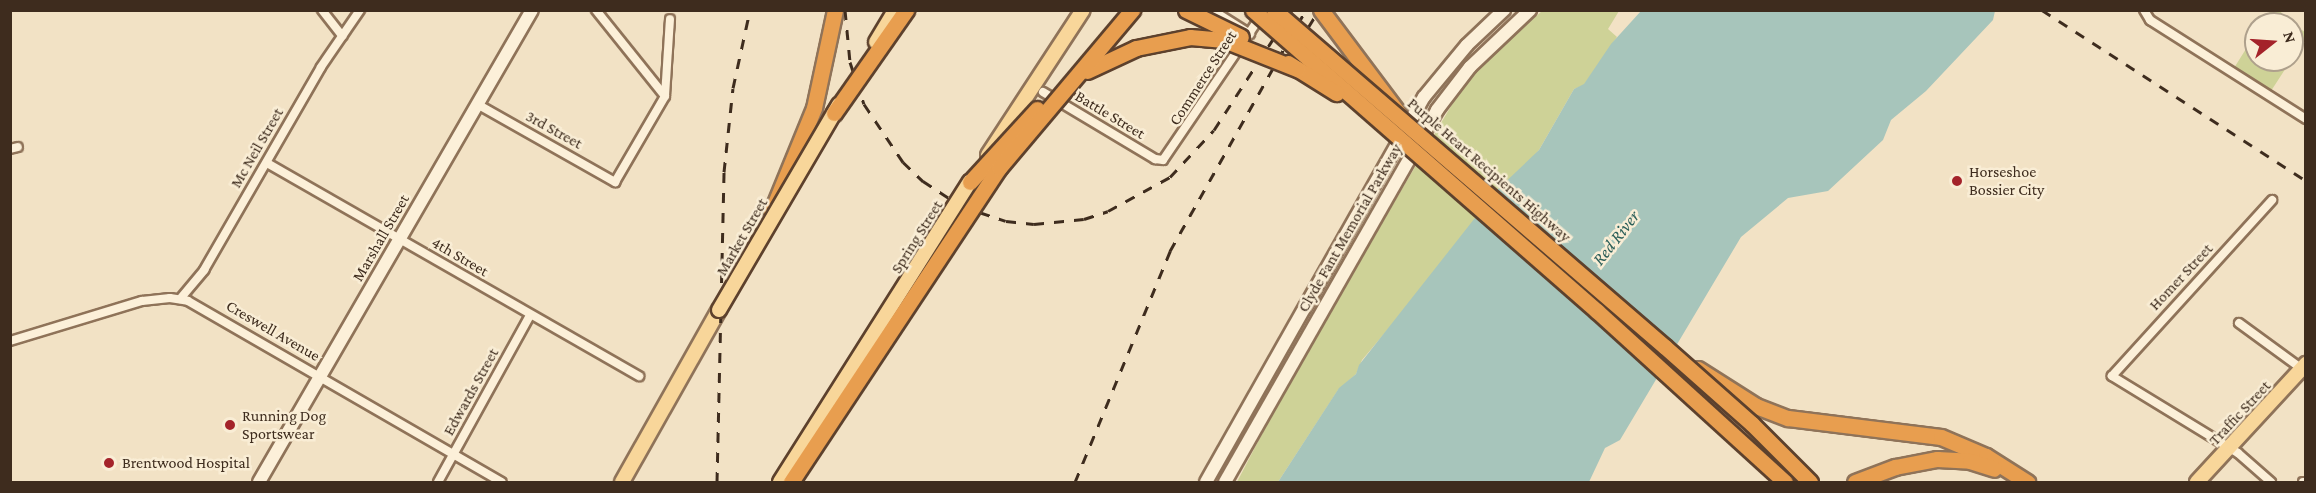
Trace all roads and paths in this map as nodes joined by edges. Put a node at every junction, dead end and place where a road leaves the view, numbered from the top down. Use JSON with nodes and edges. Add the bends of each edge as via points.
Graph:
{"nodes":[{"id":1,"x":322,"y":10,"type":"edge"},
{"id":2,"x":360,"y":10,"type":"edge"},
{"id":3,"x":532,"y":10,"type":"edge"},
{"id":4,"x":596,"y":10,"type":"edge"},
{"id":5,"x":835,"y":10,"type":"edge"},
{"id":6,"x":895,"y":10,"type":"edge"},
{"id":7,"x":906,"y":10,"type":"edge"},
{"id":8,"x":1083,"y":10,"type":"edge"},
{"id":9,"x":1132,"y":10,"type":"edge"},
{"id":10,"x":1186,"y":10,"type":"edge"},
{"id":11,"x":1212,"y":10,"type":"edge"},
{"id":12,"x":1253,"y":10,"type":"edge"},
{"id":13,"x":1266,"y":10,"type":"edge"},
{"id":14,"x":1274,"y":10,"type":"edge"},
{"id":15,"x":1321,"y":10,"type":"edge"},
{"id":16,"x":1504,"y":10,"type":"edge"},
{"id":17,"x":1530,"y":10,"type":"edge"},
{"id":18,"x":2144,"y":10,"type":"edge"},
{"id":19,"x":669,"y":19,"type":"dead end"},
{"id":20,"x":1250,"y":34,"type":"junction"},
{"id":21,"x":342,"y":36,"type":"junction"},
{"id":22,"x":1297,"y":69,"type":"junction"},
{"id":23,"x":1043,"y":92,"type":"dead end"},
{"id":24,"x":665,"y":96,"type":"junction"},
{"id":25,"x":477,"y":104,"type":"junction"},
{"id":26,"x":834,"y":113,"type":"junction"},
{"id":27,"x":1403,"y":118,"type":"junction"},
{"id":28,"x":2306,"y":118,"type":"edge"},
{"id":29,"x":1389,"y":128,"type":"junction"},
{"id":30,"x":1164,"y":160,"type":"joint"},
{"id":31,"x":267,"y":163,"type":"junction"},
{"id":32,"x":970,"y":182,"type":"junction"},
{"id":33,"x":2272,"y":200,"type":"dead end"},
{"id":34,"x":399,"y":240,"type":"junction"},
{"id":35,"x":756,"y":245,"type":"junction"},
{"id":36,"x":180,"y":299,"type":"junction"},
{"id":37,"x":530,"y":315,"type":"junction"},
{"id":38,"x":2239,"y":323,"type":"dead end"},
{"id":39,"x":10,"y":341,"type":"edge"},
{"id":40,"x":1665,"y":347,"type":"junction"},
{"id":41,"x":2304,"y":366,"type":"edge"},
{"id":42,"x":321,"y":376,"type":"junction"},
{"id":43,"x":639,"y":376,"type":"dead end"},
{"id":44,"x":2230,"y":449,"type":"junction"},
{"id":45,"x":454,"y":453,"type":"junction"},
{"id":46,"x":2024,"y":481,"type":"edge"},
{"id":47,"x":259,"y":483,"type":"edge"},
{"id":48,"x":438,"y":483,"type":"edge"},
{"id":49,"x":501,"y":483,"type":"edge"},
{"id":50,"x":622,"y":483,"type":"edge"},
{"id":51,"x":780,"y":483,"type":"edge"},
{"id":52,"x":791,"y":483,"type":"edge"},
{"id":53,"x":1206,"y":483,"type":"edge"},
{"id":54,"x":1225,"y":483,"type":"edge"},
{"id":55,"x":1785,"y":483,"type":"edge"},
{"id":56,"x":1810,"y":483,"type":"edge"},
{"id":57,"x":1855,"y":483,"type":"edge"},
{"id":58,"x":2197,"y":483,"type":"edge"},
{"id":59,"x":2271,"y":483,"type":"edge"}],
"edges":[{"from":1,"to":21,"type":"street"},
{"from":2,"to":21,"type":"street","name":"Mc Neil Street"},
{"from":3,"to":25,"type":"main road","name":"Marshall Street"},
{"from":4,"to":24,"type":"street"},
{"from":5,"to":35,"type":"highway","bridge":true,"via":[[813,108]]},
{"from":6,"to":26,"type":"main road","name":"Market Street","bridge":true},
{"from":7,"to":26,"type":"highway","bridge":true},
{"from":8,"to":32,"type":"main road","name":"Spring Street","bridge":true},
{"from":9,"to":52,"type":"highway","bridge":true,"via":[[999,168]]},
{"from":10,"to":22,"type":"highway","bridge":true},
{"from":11,"to":20,"type":"street"},
{"from":12,"to":29,"type":"highway","name":"Purple Heart Recipients Highway","bridge":true},
{"from":13,"to":20,"type":"street","name":"Commerce Street"},
{"from":14,"to":27,"type":"highway","name":"Purple Heart Recipients Highway","bridge":true},
{"from":15,"to":27,"type":"highway"},
{"from":16,"to":53,"type":"main road","name":"Clyde Fant Memorial Parkway","via":[[1467,45],[1424,97]]},
{"from":17,"to":54,"type":"main road","name":"Clyde Fant Memorial Parkway","via":[[1470,67],[1437,110]]},
{"from":18,"to":28,"type":"street","via":[[2151,20]]},
{"from":19,"to":24,"type":"street"},
{"from":20,"to":30,"type":"street","name":"Commerce Street"},
{"from":21,"to":31,"type":"street","name":"Mc Neil Street"},
{"from":22,"to":29,"type":"highway","bridge":true},
{"from":22,"to":32,"type":"highway","bridge":true,"via":[[1224,40],[1175,38],[1136,48],[1100,63],[1051,96],[1002,143]]},
{"from":23,"to":30,"type":"street","name":"Battle Street","via":[[1155,159]]},
{"from":24,"to":25,"type":"street","name":"3rd Street","via":[[615,182]]},
{"from":25,"to":34,"type":"main road","name":"Marshall Street"},
{"from":26,"to":35,"type":"main road","name":"Market Street","bridge":true},
{"from":27,"to":40,"type":"highway","name":"Purple Heart Recipients Highway","bridge":true},
{"from":29,"to":55,"type":"highway","name":"Purple Heart Recipients Highway","bridge":true},
{"from":31,"to":34,"type":"street","name":"4th Street"},
{"from":31,"to":36,"type":"street","name":"Mc Neil Street","via":[[204,270]]},
{"from":32,"to":51,"type":"main road","name":"Spring Street","bridge":true},
{"from":33,"to":44,"type":"street","name":"Homer Street","via":[[2112,376]]},
{"from":34,"to":37,"type":"street","name":"4th Street"},
{"from":34,"to":42,"type":"main road","name":"Marshall Street"},
{"from":35,"to":50,"type":"main road","name":"Market Street","bridge":true},
{"from":36,"to":39,"type":"street","name":"Creswell Avenue","via":[[142,301]]},
{"from":36,"to":42,"type":"street","name":"Creswell Avenue","via":[[206,309]]},
{"from":37,"to":43,"type":"street","name":"4th Street"},
{"from":37,"to":45,"type":"street","name":"Edwards Street"},
{"from":38,"to":41,"type":"street"},
{"from":40,"to":46,"type":"highway","bridge":true,"via":[[1756,406],[1788,418],[1922,432],[1964,445]]},
{"from":40,"to":56,"type":"highway","name":"Purple Heart Recipients Highway","bridge":true,"via":[[1752,424]]},
{"from":41,"to":44,"type":"main road","name":"Traffic Street"},
{"from":42,"to":45,"type":"street","name":"Creswell Avenue"},
{"from":42,"to":47,"type":"main road","name":"Marshall Street"},
{"from":44,"to":58,"type":"main road","name":"Traffic Street"},
{"from":44,"to":59,"type":"street","via":[[2247,459]]},
{"from":45,"to":48,"type":"street","name":"Edwards Street"},
{"from":45,"to":49,"type":"street","name":"Creswell Avenue"},
{"from":46,"to":57,"type":"highway","via":[[1970,461],[1937,459],[1895,467]]}]}
